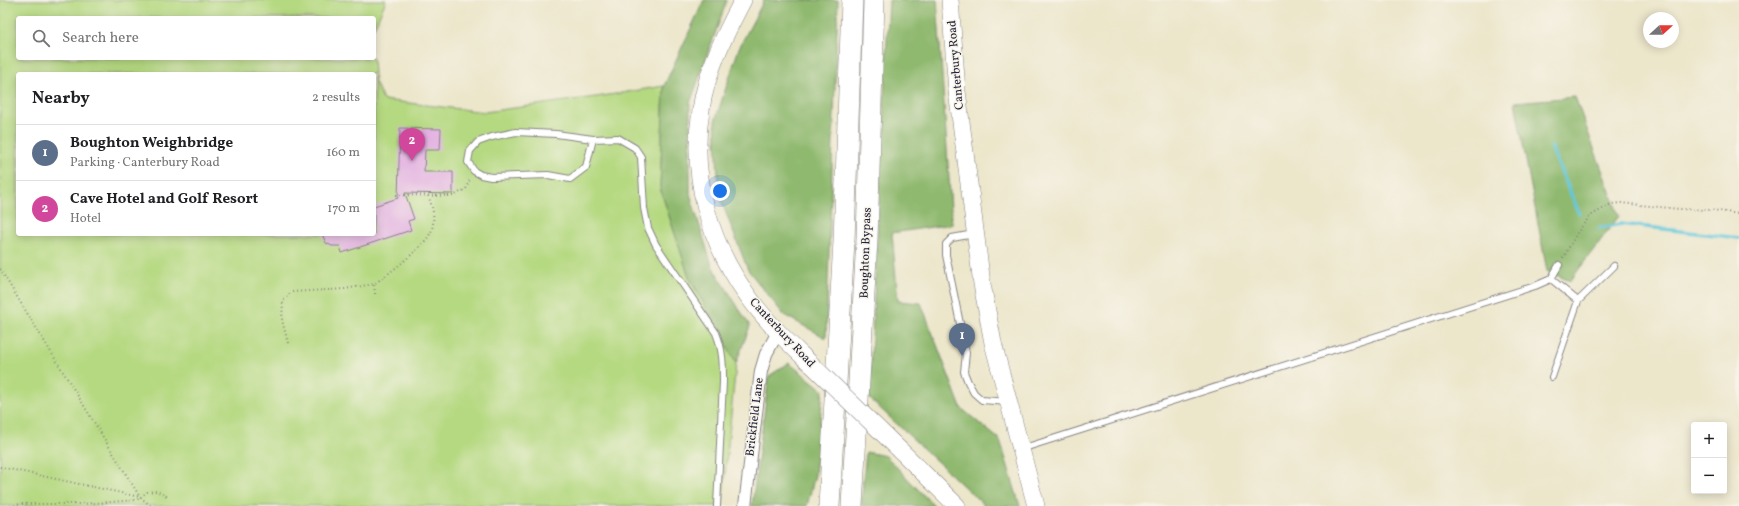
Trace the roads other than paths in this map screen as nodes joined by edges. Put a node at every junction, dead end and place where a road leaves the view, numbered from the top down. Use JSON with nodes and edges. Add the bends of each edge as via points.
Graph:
{"nodes":[{"id":1,"x":743,"y":0,"type":"edge"},
{"id":2,"x":852,"y":0,"type":"edge"},
{"id":3,"x":874,"y":0,"type":"edge"},
{"id":4,"x":950,"y":0,"type":"edge"},
{"id":5,"x":593,"y":139,"type":"junction"},
{"id":6,"x":975,"y":234,"type":"junction"},
{"id":7,"x":1559,"y":265,"type":"road end"},
{"id":8,"x":1614,"y":266,"type":"dead end"},
{"id":9,"x":1551,"y":279,"type":"junction"},
{"id":10,"x":1578,"y":301,"type":"junction"},
{"id":11,"x":778,"y":332,"type":"junction"},
{"id":12,"x":1552,"y":377,"type":"dead end"},
{"id":13,"x":1008,"y":402,"type":"junction"},
{"id":14,"x":1020,"y":450,"type":"junction"},
{"id":15,"x":826,"y":502,"type":"edge"},
{"id":16,"x":717,"y":506,"type":"edge"},
{"id":17,"x":745,"y":506,"type":"edge"},
{"id":18,"x":852,"y":506,"type":"edge"},
{"id":19,"x":957,"y":506,"type":"edge"},
{"id":20,"x":1036,"y":506,"type":"edge"}],
"edges":[{"from":1,"to":11,"type":"street","name":"Canterbury Road","via":[[716,57],[701,109],[698,140],[699,177],[711,223],[726,262],[748,296]]},
{"from":2,"to":15,"type":"highway","name":"Boughton Bypass","via":[[834,437]]},
{"from":3,"to":18,"type":"highway","name":"Boughton Bypass","via":[[866,246]]},
{"from":4,"to":6,"type":"street","name":"Canterbury Road","via":[[957,91]]},
{"from":5,"to":5,"type":"lane","via":[[586,167],[570,179],[548,174],[491,177],[474,171],[468,162],[470,151],[478,142],[516,132]]},
{"from":5,"to":16,"type":"lane","via":[[618,138],[635,148],[641,157],[644,208],[648,228],[656,246],[718,338],[723,370]]},
{"from":6,"to":13,"type":"street","name":"Canterbury Road","via":[[992,343]]},
{"from":6,"to":13,"type":"lane","via":[[952,238],[946,244],[966,353],[964,372],[974,393],[982,400]]},
{"from":7,"to":9,"type":"lane"},
{"from":8,"to":10,"type":"lane"},
{"from":9,"to":10,"type":"lane"},
{"from":9,"to":14,"type":"lane"},
{"from":10,"to":12,"type":"lane"},
{"from":11,"to":17,"type":"street","name":"Brickfield Lane","via":[[766,354],[761,371]]},
{"from":11,"to":19,"type":"street","name":"Canterbury Road","bridge":true},
{"from":13,"to":14,"type":"street","name":"Canterbury Road"},
{"from":14,"to":20,"type":"street","name":"Canterbury Road"}]}
